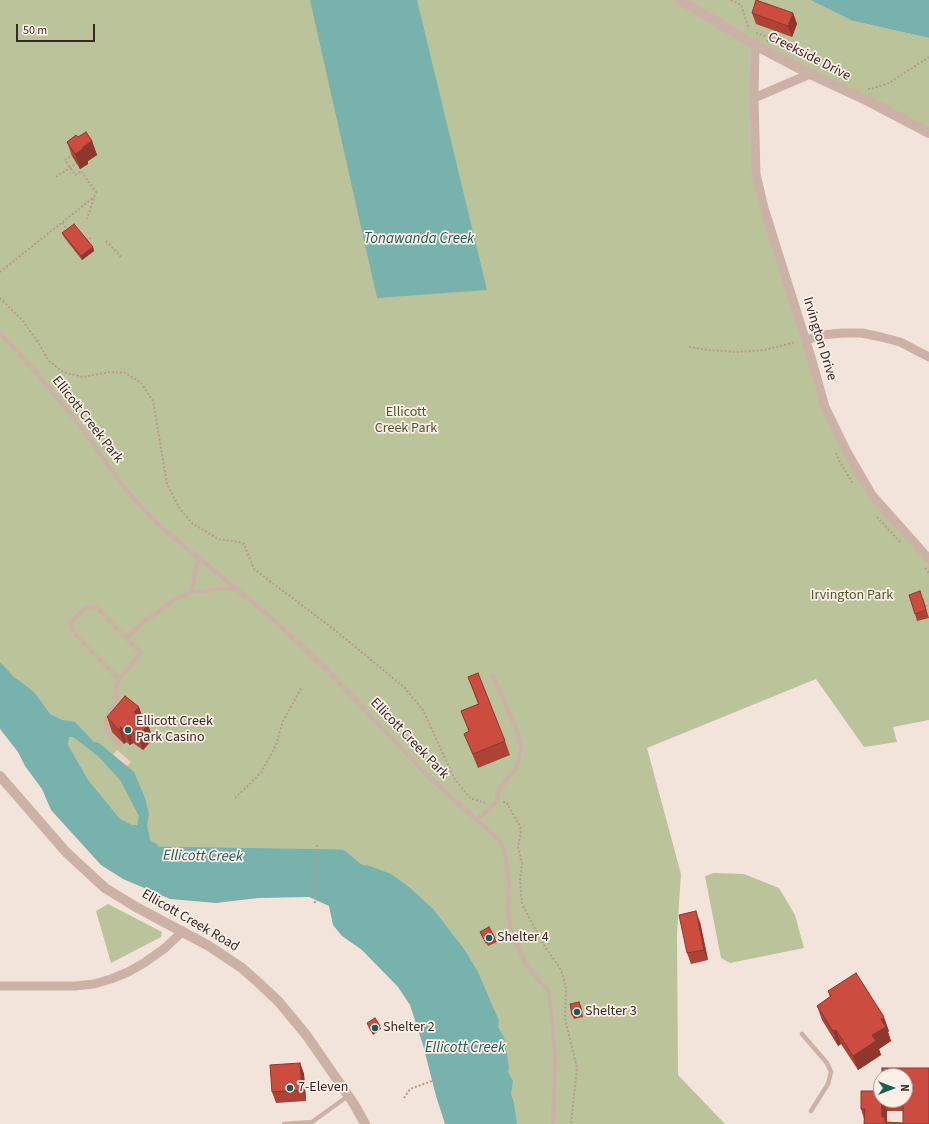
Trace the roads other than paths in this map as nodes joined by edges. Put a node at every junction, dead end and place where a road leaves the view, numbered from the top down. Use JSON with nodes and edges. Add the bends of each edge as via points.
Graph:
{"nodes":[{"id":1,"x":680,"y":0,"type":"edge"},
{"id":2,"x":755,"y":45,"type":"junction"},
{"id":3,"x":810,"y":74,"type":"junction"},
{"id":4,"x":754,"y":98,"type":"junction"},
{"id":5,"x":929,"y":133,"type":"edge"},
{"id":6,"x":0,"y":334,"type":"edge"},
{"id":7,"x":806,"y":340,"type":"junction"},
{"id":8,"x":929,"y":357,"type":"edge"},
{"id":9,"x":198,"y":559,"type":"junction"},
{"id":10,"x":929,"y":559,"type":"edge"},
{"id":11,"x":236,"y":588,"type":"junction"},
{"id":12,"x":191,"y":592,"type":"junction"},
{"id":13,"x":126,"y":638,"type":"junction"},
{"id":14,"x":493,"y":676,"type":"dead end"},
{"id":15,"x":119,"y":679,"type":"junction"},
{"id":16,"x":117,"y":695,"type":"junction"},
{"id":17,"x":122,"y":699,"type":"edge"},
{"id":18,"x":121,"y":746,"type":"dead end"},
{"id":19,"x":0,"y":776,"type":"edge"},
{"id":20,"x":477,"y":820,"type":"junction"},
{"id":21,"x":183,"y":932,"type":"junction"},
{"id":22,"x":0,"y":986,"type":"edge"},
{"id":23,"x":802,"y":1034,"type":"dead end"},
{"id":24,"x":348,"y":1096,"type":"junction"},
{"id":25,"x":812,"y":1111,"type":"dead end"},
{"id":26,"x":284,"y":1124,"type":"edge"},
{"id":27,"x":365,"y":1124,"type":"edge"},
{"id":28,"x":553,"y":1124,"type":"edge"}],
"edges":[{"from":1,"to":2,"type":"street","name":"Creekside Drive"},
{"from":2,"to":3,"type":"street","name":"Creekside Drive"},
{"from":2,"to":4,"type":"street","name":"Irvington Drive"},
{"from":3,"to":4,"type":"street"},
{"from":3,"to":5,"type":"street","name":"Creekside Drive"},
{"from":4,"to":7,"type":"street","name":"Irvington Drive","via":[[756,174],[764,208]]},
{"from":6,"to":9,"type":"lane","name":"Ellicott Creek Park","via":[[36,372],[80,426],[126,490],[150,517]]},
{"from":7,"to":8,"type":"street","via":[[823,335],[862,333],[900,342]]},
{"from":7,"to":10,"type":"street","name":"Irvington Drive","via":[[825,407],[847,452],[872,495]]},
{"from":9,"to":11,"type":"lane","name":"Ellicott Creek Park"},
{"from":9,"to":12,"type":"lane"},
{"from":11,"to":12,"type":"lane"},
{"from":11,"to":20,"type":"lane","name":"Ellicott Creek Park","via":[[328,670],[430,778]]},
{"from":12,"to":13,"type":"lane","via":[[163,608]]},
{"from":13,"to":15,"type":"lane","via":[[141,653]]},
{"from":13,"to":15,"type":"lane","via":[[96,607],[84,609],[70,623],[73,632]]},
{"from":14,"to":20,"type":"lane","via":[[515,726],[521,748],[517,767],[498,791],[497,801]]},
{"from":15,"to":16,"type":"lane"},
{"from":16,"to":17,"type":"lane"},
{"from":16,"to":18,"type":"lane","via":[[107,718],[106,730]]},
{"from":19,"to":21,"type":"street","name":"Ellicott Creek Road","via":[[66,852],[105,888]]},
{"from":20,"to":28,"type":"lane","name":"Ellicott Creek Park","via":[[497,838],[504,849],[511,930],[525,962],[549,992],[555,1056]]},
{"from":21,"to":22,"type":"street","via":[[144,963],[111,979],[75,986]]},
{"from":21,"to":24,"type":"street","name":"Ellicott Creek Road","via":[[210,946],[242,968],[279,1002],[307,1036]]},
{"from":23,"to":25,"type":"lane","via":[[827,1063],[831,1072],[828,1084]]},
{"from":24,"to":26,"type":"lane","via":[[312,1122]]},
{"from":24,"to":27,"type":"street","name":"Ellicott Creek Road"}]}
